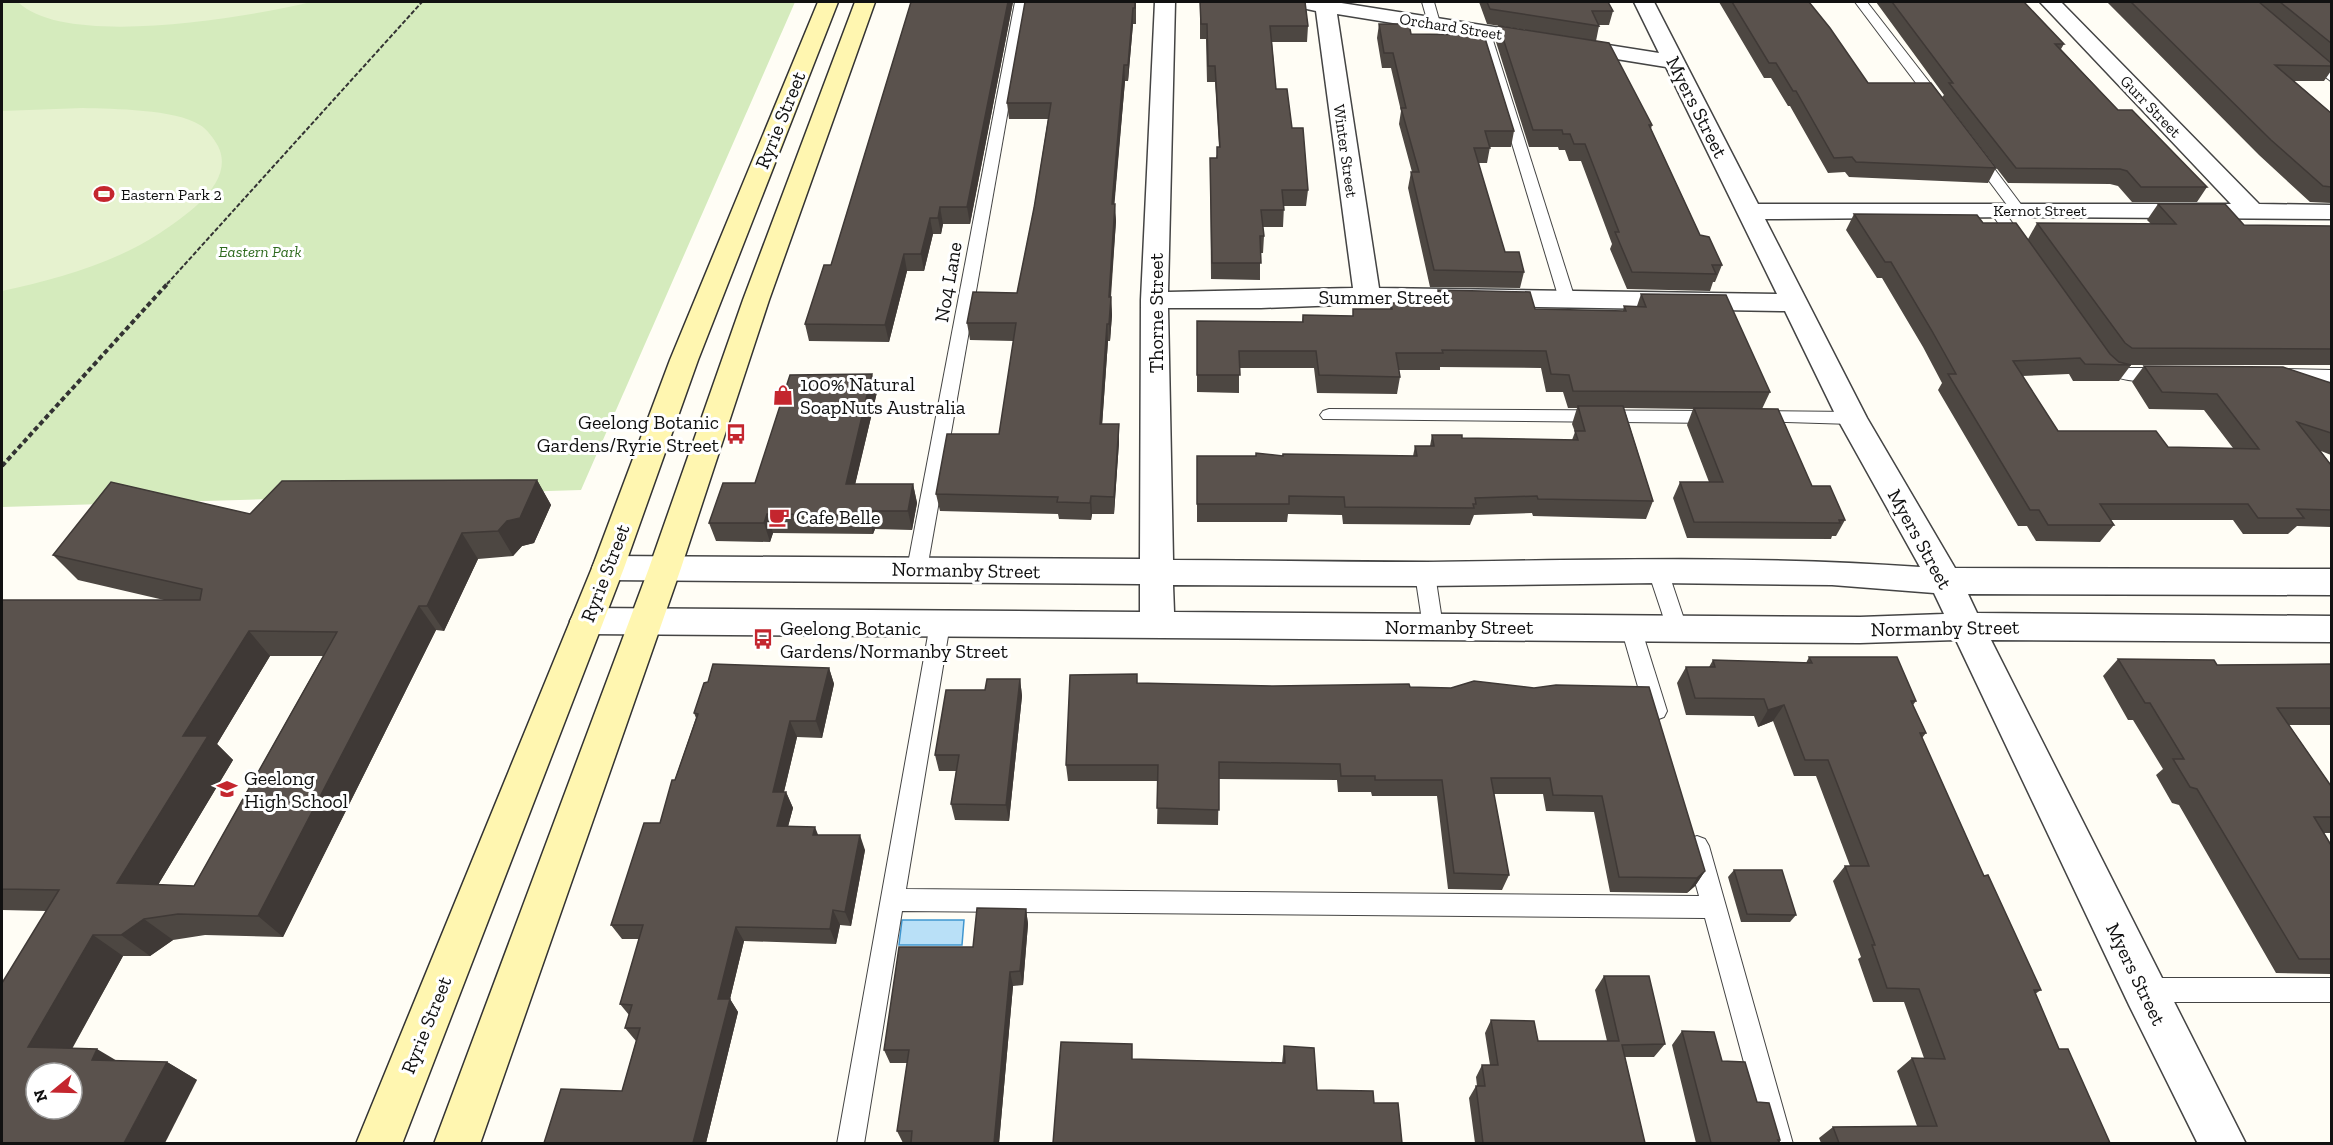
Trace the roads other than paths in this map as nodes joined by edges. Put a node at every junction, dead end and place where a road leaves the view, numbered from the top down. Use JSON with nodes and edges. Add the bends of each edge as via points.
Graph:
{"nodes":[{"id":1,"x":828,"y":2,"type":"edge"},
{"id":2,"x":865,"y":2,"type":"edge"},
{"id":3,"x":1022,"y":2,"type":"edge"},
{"id":4,"x":1165,"y":2,"type":"edge"},
{"id":5,"x":1300,"y":2,"type":"edge"},
{"id":6,"x":1428,"y":2,"type":"edge"},
{"id":7,"x":1644,"y":2,"type":"edge"},
{"id":8,"x":1861,"y":2,"type":"edge"},
{"id":9,"x":2050,"y":2,"type":"edge"},
{"id":10,"x":1326,"y":6,"type":"junction"},
{"id":11,"x":1434,"y":23,"type":"junction"},
{"id":12,"x":1485,"y":31,"type":"junction"},
{"id":13,"x":2296,"y":48,"type":"edge"},
{"id":14,"x":1674,"y":62,"type":"junction"},
{"id":15,"x":2331,"y":78,"type":"edge"},
{"id":16,"x":1947,"y":115,"type":"edge"},
{"id":17,"x":1968,"y":144,"type":"edge"},
{"id":18,"x":2007,"y":210,"type":"junction"},
{"id":19,"x":2252,"y":211,"type":"junction"},
{"id":20,"x":1749,"y":212,"type":"junction"},
{"id":21,"x":2331,"y":212,"type":"edge"},
{"id":22,"x":2030,"y":258,"type":"edge"},
{"id":23,"x":1367,"y":296,"type":"junction"},
{"id":24,"x":1567,"y":299,"type":"junction"},
{"id":25,"x":1154,"y":300,"type":"junction"},
{"id":26,"x":1794,"y":303,"type":"junction"},
{"id":27,"x":2092,"y":345,"type":"edge"},
{"id":28,"x":2182,"y":375,"type":"edge"},
{"id":29,"x":2263,"y":375,"type":"edge"},
{"id":30,"x":2331,"y":376,"type":"edge"},
{"id":31,"x":1329,"y":415,"type":"dead end"},
{"id":32,"x":1852,"y":418,"type":"junction"},
{"id":33,"x":608,"y":568,"type":"junction"},
{"id":34,"x":665,"y":568,"type":"junction"},
{"id":35,"x":917,"y":569,"type":"junction"},
{"id":36,"x":1658,"y":570,"type":"junction"},
{"id":37,"x":1158,"y":572,"type":"junction"},
{"id":38,"x":1425,"y":574,"type":"junction"},
{"id":39,"x":1945,"y":581,"type":"junction"},
{"id":40,"x":2284,"y":582,"type":"junction"},
{"id":41,"x":2331,"y":582,"type":"edge"},
{"id":42,"x":587,"y":621,"type":"junction"},
{"id":43,"x":646,"y":621,"type":"junction"},
{"id":44,"x":940,"y":624,"type":"junction"},
{"id":45,"x":1157,"y":625,"type":"junction"},
{"id":46,"x":1968,"y":626,"type":"junction"},
{"id":47,"x":1433,"y":627,"type":"junction"},
{"id":48,"x":1631,"y":628,"type":"junction"},
{"id":49,"x":1677,"y":628,"type":"junction"},
{"id":50,"x":2327,"y":634,"type":"edge"},
{"id":51,"x":1661,"y":728,"type":"edge"},
{"id":52,"x":1692,"y":829,"type":"edge"},
{"id":53,"x":892,"y":900,"type":"junction"},
{"id":54,"x":1715,"y":907,"type":"junction"},
{"id":55,"x":2144,"y":990,"type":"junction"},
{"id":56,"x":2331,"y":990,"type":"edge"},
{"id":57,"x":379,"y":1143,"type":"edge"},
{"id":58,"x":457,"y":1143,"type":"edge"},
{"id":59,"x":850,"y":1143,"type":"edge"},
{"id":60,"x":1780,"y":1143,"type":"edge"},
{"id":61,"x":2223,"y":1143,"type":"edge"}],
"edges":[{"from":1,"to":33,"type":"main road","name":"Ryrie Street","via":[[684,360]]},
{"from":2,"to":34,"type":"main road","name":"Ryrie Street","via":[[756,300]]},
{"from":3,"to":35,"type":"lane","name":"No4 Lane"},
{"from":4,"to":25,"type":"street","name":"Thorne Street"},
{"from":5,"to":10,"type":"street","name":"Orchard Street"},
{"from":6,"to":11,"type":"lane"},
{"from":7,"to":14,"type":"street","name":"Myers Street"},
{"from":8,"to":16,"type":"lane"},
{"from":9,"to":19,"type":"street","name":"Gurr Street"},
{"from":10,"to":11,"type":"street","name":"Orchard Street"},
{"from":10,"to":23,"type":"street","name":"Winter Street"},
{"from":11,"to":12,"type":"street","name":"Orchard Street"},
{"from":12,"to":14,"type":"street","name":"Orchard Street"},
{"from":12,"to":24,"type":"lane"},
{"from":13,"to":15,"type":"lane"},
{"from":14,"to":20,"type":"street","name":"Myers Street"},
{"from":17,"to":18,"type":"lane"},
{"from":18,"to":19,"type":"street","name":"Kernot Street"},
{"from":18,"to":20,"type":"street","name":"Kernot Street"},
{"from":18,"to":22,"type":"lane"},
{"from":19,"to":21,"type":"street","name":"Kernot Street"},
{"from":20,"to":26,"type":"street","name":"Myers Street"},
{"from":23,"to":24,"type":"street","name":"Summer Street"},
{"from":23,"to":25,"type":"street","name":"Summer Street"},
{"from":24,"to":26,"type":"street","name":"Summer Street"},
{"from":25,"to":37,"type":"street","name":"Thorne Street"},
{"from":26,"to":32,"type":"street","name":"Myers Street"},
{"from":27,"to":28,"type":"lane","via":[[2106,365],[2118,373]]},
{"from":29,"to":30,"type":"lane"},
{"from":31,"to":32,"type":"lane"},
{"from":32,"to":39,"type":"street","name":"Myers Street"},
{"from":33,"to":34,"type":"street","name":"Normanby Street"},
{"from":33,"to":42,"type":"main road","name":"Ryrie Street"},
{"from":34,"to":35,"type":"street","name":"Normanby Street"},
{"from":34,"to":43,"type":"main road","name":"Ryrie Street"},
{"from":35,"to":37,"type":"street","name":"Normanby Street"},
{"from":36,"to":38,"type":"street","name":"Normanby Street"},
{"from":36,"to":39,"type":"street","name":"Normanby Street","via":[[1832,573]]},
{"from":36,"to":49,"type":"lane"},
{"from":37,"to":38,"type":"street","name":"Normanby Street"},
{"from":37,"to":45,"type":"street","name":"Thorne Street"},
{"from":38,"to":47,"type":"lane"},
{"from":39,"to":40,"type":"street","name":"Normanby Street"},
{"from":39,"to":46,"type":"street","name":"Myers Street"},
{"from":40,"to":41,"type":"street","name":"Normanby Street"},
{"from":40,"to":50,"type":"street"},
{"from":42,"to":43,"type":"street","name":"Normanby Street"},
{"from":42,"to":57,"type":"main road","name":"Ryrie Street"},
{"from":43,"to":44,"type":"street","name":"Normanby Street"},
{"from":43,"to":58,"type":"main road","name":"Ryrie Street"},
{"from":44,"to":45,"type":"street","name":"Normanby Street"},
{"from":44,"to":53,"type":"lane"},
{"from":45,"to":47,"type":"street","name":"Normanby Street"},
{"from":46,"to":49,"type":"street","name":"Normanby Street","via":[[1860,630]]},
{"from":46,"to":50,"type":"street","name":"Normanby Street"},
{"from":46,"to":55,"type":"street","name":"Myers Street"},
{"from":47,"to":48,"type":"street","name":"Normanby Street"},
{"from":48,"to":49,"type":"street","name":"Normanby Street"},
{"from":48,"to":51,"type":"lane"},
{"from":52,"to":54,"type":"lane"},
{"from":53,"to":54,"type":"lane"},
{"from":53,"to":59,"type":"lane"},
{"from":54,"to":60,"type":"lane"},
{"from":55,"to":56,"type":"lane"},
{"from":55,"to":61,"type":"street","name":"Myers Street"}]}
